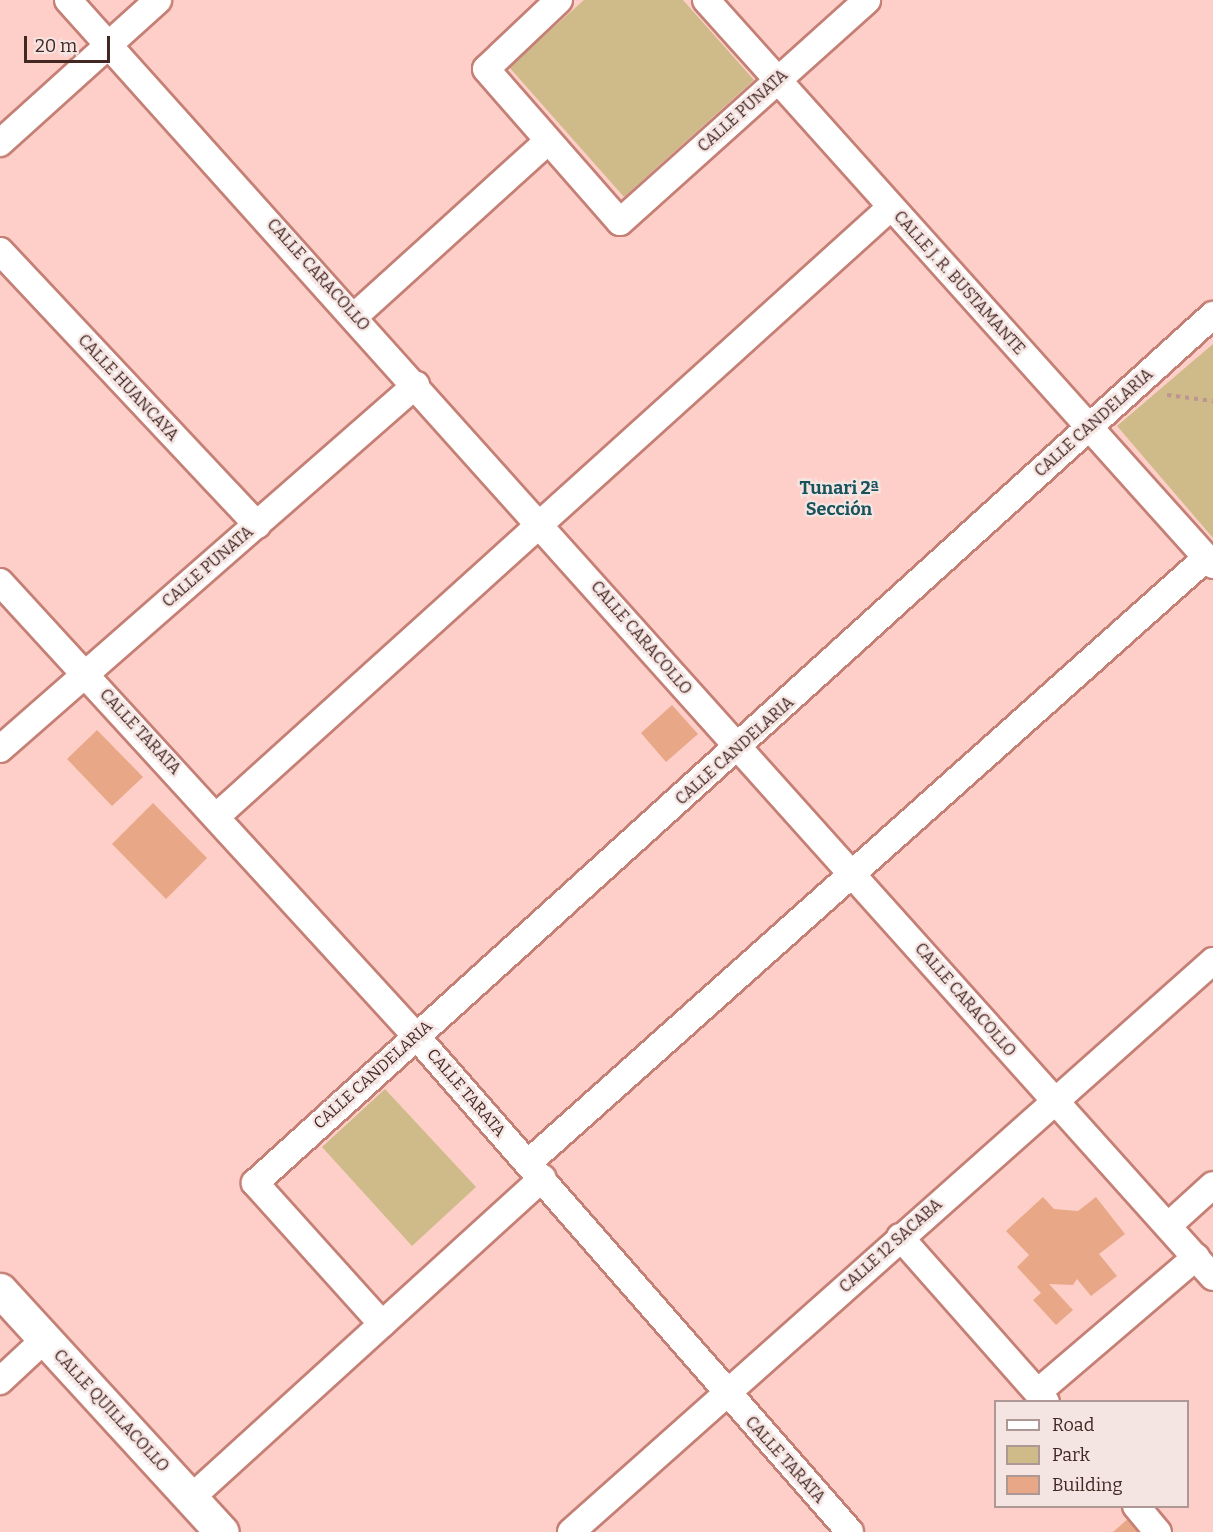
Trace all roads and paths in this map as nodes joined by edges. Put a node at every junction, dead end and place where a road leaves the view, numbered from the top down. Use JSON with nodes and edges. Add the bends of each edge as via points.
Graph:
{"nodes":[{"id":1,"x":68,"y":0,"type":"edge"},
{"id":2,"x":158,"y":0,"type":"edge"},
{"id":3,"x":559,"y":0,"type":"edge"},
{"id":4,"x":706,"y":0,"type":"edge"},
{"id":5,"x":867,"y":0,"type":"edge"},
{"id":6,"x":108,"y":46,"type":"junction"},
{"id":7,"x":778,"y":80,"type":"junction"},
{"id":8,"x":548,"y":141,"type":"junction"},
{"id":9,"x":0,"y":144,"type":"edge"},
{"id":10,"x":890,"y":208,"type":"junction"},
{"id":11,"x":0,"y":251,"type":"edge"},
{"id":12,"x":356,"y":315,"type":"junction"},
{"id":13,"x":1213,"y":315,"type":"edge"},
{"id":14,"x":416,"y":385,"type":"junction"},
{"id":15,"x":1169,"y":387,"type":"dead end"},
{"id":16,"x":1213,"y":401,"type":"edge"},
{"id":17,"x":1088,"y":426,"type":"junction"},
{"id":18,"x":257,"y":525,"type":"junction"},
{"id":19,"x":541,"y":525,"type":"junction"},
{"id":20,"x":1210,"y":562,"type":"edge"},
{"id":21,"x":0,"y":582,"type":"edge"},
{"id":22,"x":86,"y":673,"type":"junction"},
{"id":23,"x":0,"y":749,"type":"edge"},
{"id":24,"x":739,"y":749,"type":"junction"},
{"id":25,"x":217,"y":816,"type":"junction"},
{"id":26,"x":856,"y":876,"type":"junction"},
{"id":27,"x":1213,"y":961,"type":"edge"},
{"id":28,"x":416,"y":1036,"type":"junction"},
{"id":29,"x":1054,"y":1101,"type":"junction"},
{"id":30,"x":535,"y":1171,"type":"junction"},
{"id":31,"x":1213,"y":1185,"type":"edge"},
{"id":32,"x":1169,"y":1225,"type":"junction"},
{"id":33,"x":900,"y":1237,"type":"junction"},
{"id":34,"x":1196,"y":1257,"type":"junction"},
{"id":35,"x":1213,"y":1277,"type":"edge"},
{"id":36,"x":0,"y":1290,"type":"edge"},
{"id":37,"x":382,"y":1324,"type":"junction"},
{"id":38,"x":45,"y":1339,"type":"junction"},
{"id":39,"x":0,"y":1381,"type":"edge"},
{"id":40,"x":726,"y":1396,"type":"junction"},
{"id":41,"x":1042,"y":1397,"type":"edge"},
{"id":42,"x":192,"y":1497,"type":"junction"},
{"id":43,"x":1138,"y":1508,"type":"edge"},
{"id":44,"x":222,"y":1532,"type":"edge"},
{"id":45,"x":572,"y":1532,"type":"edge"},
{"id":46,"x":850,"y":1532,"type":"edge"},
{"id":47,"x":1158,"y":1532,"type":"edge"}],
"edges":[{"from":1,"to":6,"type":"street","name":"CALLE CARACOLLO"},
{"from":2,"to":6,"type":"street"},
{"from":3,"to":8,"type":"street","via":[[486,69]]},
{"from":4,"to":7,"type":"street","name":"CALLE J. R. BUSTAMANTE"},
{"from":5,"to":7,"type":"street","name":"CALLE PUNATA"},
{"from":6,"to":9,"type":"street"},
{"from":6,"to":12,"type":"street","name":"CALLE CARACOLLO"},
{"from":7,"to":8,"type":"street","name":"CALLE PUNATA","via":[[620,222]]},
{"from":7,"to":10,"type":"street","name":"CALLE J. R. BUSTAMANTE"},
{"from":8,"to":12,"type":"street"},
{"from":10,"to":17,"type":"street","name":"CALLE J. R. BUSTAMANTE"},
{"from":10,"to":19,"type":"street"},
{"from":11,"to":18,"type":"street","name":"CALLE HUANCAYA"},
{"from":12,"to":14,"type":"street","name":"CALLE CARACOLLO"},
{"from":13,"to":17,"type":"street","name":"CALLE CANDELARIA"},
{"from":14,"to":18,"type":"street","name":"CALLE PUNATA"},
{"from":14,"to":19,"type":"street","name":"CALLE CARACOLLO"},
{"from":15,"to":16,"type":"path","via":[[1160,395]]},
{"from":17,"to":20,"type":"street","name":"CALLE J. R. BUSTAMANTE"},
{"from":17,"to":24,"type":"street","name":"CALLE CANDELARIA"},
{"from":18,"to":22,"type":"street","name":"CALLE PUNATA"},
{"from":19,"to":24,"type":"street","name":"CALLE CARACOLLO"},
{"from":19,"to":25,"type":"street"},
{"from":20,"to":26,"type":"street"},
{"from":21,"to":22,"type":"street","name":"CALLE TARATA"},
{"from":22,"to":23,"type":"street","name":"CALLE PUNATA"},
{"from":22,"to":25,"type":"street","name":"CALLE TARATA"},
{"from":24,"to":26,"type":"street","name":"CALLE CARACOLLO"},
{"from":24,"to":28,"type":"street","name":"CALLE CANDELARIA"},
{"from":25,"to":28,"type":"street","name":"CALLE TARATA"},
{"from":26,"to":29,"type":"street","name":"CALLE CARACOLLO"},
{"from":26,"to":30,"type":"street"},
{"from":27,"to":29,"type":"street","name":"CALLE 12 SACABA"},
{"from":28,"to":30,"type":"street","name":"CALLE TARATA"},
{"from":28,"to":37,"type":"street","name":"CALLE CANDELARIA","via":[[255,1183]]},
{"from":29,"to":32,"type":"street","name":"CALLE CARACOLLO"},
{"from":29,"to":33,"type":"street","name":"CALLE 12 SACABA"},
{"from":30,"to":37,"type":"street"},
{"from":30,"to":40,"type":"street","name":"CALLE TARATA"},
{"from":31,"to":32,"type":"street"},
{"from":32,"to":34,"type":"street","name":"CALLE CARACOLLO"},
{"from":33,"to":40,"type":"street","name":"CALLE 12 SACABA"},
{"from":33,"to":41,"type":"street"},
{"from":34,"to":35,"type":"street","name":"CALLE CARACOLLO"},
{"from":34,"to":41,"type":"street"},
{"from":36,"to":38,"type":"street","name":"CALLE QUILLACOLLO"},
{"from":37,"to":42,"type":"street"},
{"from":38,"to":39,"type":"street"},
{"from":38,"to":42,"type":"street","name":"CALLE QUILLACOLLO"},
{"from":40,"to":45,"type":"street","name":"CALLE 12 SACABA"},
{"from":40,"to":46,"type":"street","name":"CALLE TARATA"},
{"from":42,"to":44,"type":"street","name":"CALLE QUILLACOLLO"},
{"from":43,"to":47,"type":"street"}]}
